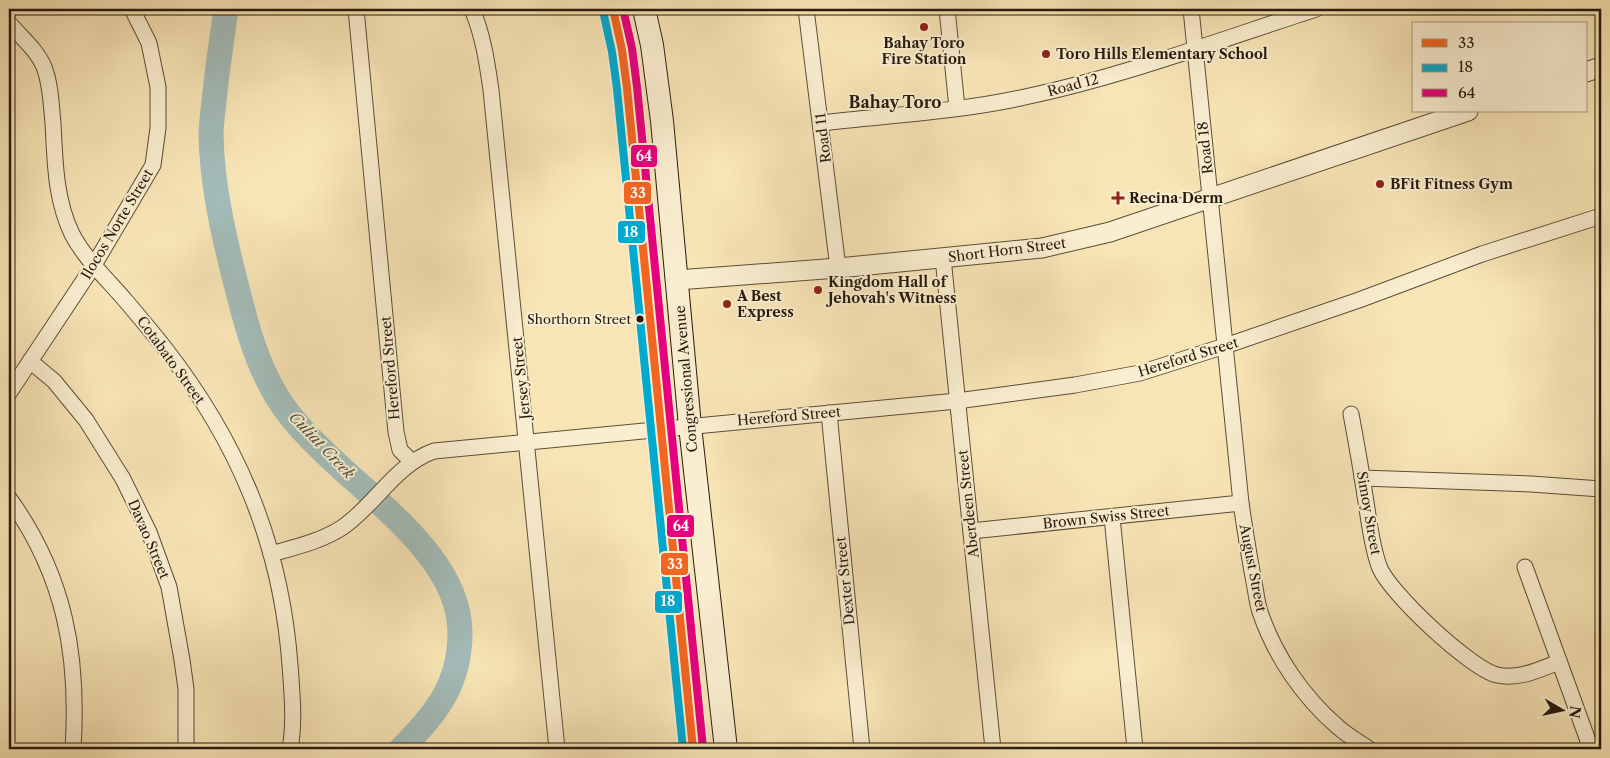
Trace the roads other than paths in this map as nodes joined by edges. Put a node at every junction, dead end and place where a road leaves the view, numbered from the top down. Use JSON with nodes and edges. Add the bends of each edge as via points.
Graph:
{"nodes":[{"id":1,"x":132,"y":9,"type":"edge"},
{"id":2,"x":356,"y":9,"type":"edge"},
{"id":3,"x":472,"y":9,"type":"edge"},
{"id":4,"x":613,"y":9,"type":"edge"},
{"id":5,"x":644,"y":9,"type":"edge"},
{"id":6,"x":806,"y":9,"type":"edge"},
{"id":7,"x":947,"y":9,"type":"edge"},
{"id":8,"x":1191,"y":9,"type":"edge"},
{"id":9,"x":1316,"y":9,"type":"edge"},
{"id":10,"x":9,"y":24,"type":"edge"},
{"id":11,"x":1195,"y":49,"type":"junction"},
{"id":12,"x":1601,"y":67,"type":"edge"},
{"id":13,"x":1588,"y":71,"type":"edge"},
{"id":14,"x":957,"y":108,"type":"junction"},
{"id":15,"x":1465,"y":112,"type":"edge"},
{"id":16,"x":821,"y":123,"type":"junction"},
{"id":17,"x":1210,"y":197,"type":"junction"},
{"id":18,"x":1601,"y":216,"type":"edge"},
{"id":19,"x":943,"y":258,"type":"junction"},
{"id":20,"x":94,"y":265,"type":"junction"},
{"id":21,"x":838,"y":268,"type":"junction"},
{"id":22,"x":677,"y":280,"type":"junction"},
{"id":23,"x":1225,"y":346,"type":"junction"},
{"id":24,"x":30,"y":361,"type":"junction"},
{"id":25,"x":9,"y":393,"type":"edge"},
{"id":26,"x":957,"y":401,"type":"junction"},
{"id":27,"x":829,"y":413,"type":"junction"},
{"id":28,"x":1351,"y":414,"type":"dead end"},
{"id":29,"x":690,"y":426,"type":"junction"},
{"id":30,"x":660,"y":429,"type":"junction"},
{"id":31,"x":527,"y":443,"type":"junction"},
{"id":32,"x":411,"y":461,"type":"junction"},
{"id":33,"x":1362,"y":478,"type":"junction"},
{"id":34,"x":1601,"y":489,"type":"edge"},
{"id":35,"x":9,"y":498,"type":"edge"},
{"id":36,"x":1242,"y":503,"type":"junction"},
{"id":37,"x":1112,"y":517,"type":"junction"},
{"id":38,"x":971,"y":531,"type":"junction"},
{"id":39,"x":271,"y":554,"type":"junction"},
{"id":40,"x":1525,"y":567,"type":"dead end"},
{"id":41,"x":1559,"y":662,"type":"junction"},
{"id":42,"x":73,"y":749,"type":"edge"},
{"id":43,"x":186,"y":749,"type":"edge"},
{"id":44,"x":290,"y":749,"type":"edge"},
{"id":45,"x":557,"y":749,"type":"edge"},
{"id":46,"x":693,"y":749,"type":"edge"},
{"id":47,"x":726,"y":749,"type":"edge"},
{"id":48,"x":862,"y":749,"type":"edge"},
{"id":49,"x":993,"y":749,"type":"edge"},
{"id":50,"x":1136,"y":749,"type":"edge"},
{"id":51,"x":1369,"y":749,"type":"edge"},
{"id":52,"x":1591,"y":749,"type":"edge"}],
"edges":[{"from":1,"to":20,"type":"street","name":"Ilocos Norte Street","via":[[149,44],[158,87],[156,147],[153,165]]},
{"from":2,"to":32,"type":"street","name":"Hereford Street","via":[[396,432],[400,450]]},
{"from":3,"to":31,"type":"street","name":"Jersey Street","via":[[486,54],[492,90]]},
{"from":4,"to":30,"type":"main road","via":[[627,88]]},
{"from":5,"to":22,"type":"main road","name":"Congressional Avenue","via":[[658,89]]},
{"from":6,"to":16,"type":"street","name":"Road 11"},
{"from":7,"to":14,"type":"street"},
{"from":8,"to":11,"type":"street","name":"Road 18"},
{"from":9,"to":11,"type":"street","name":"Road 12"},
{"from":10,"to":20,"type":"street","name":"Cotabato Street","via":[[36,52],[44,66],[60,198],[71,232]]},
{"from":11,"to":14,"type":"street","name":"Road 12","via":[[1026,97]]},
{"from":11,"to":17,"type":"street","name":"Road 18"},
{"from":12,"to":13,"type":"street"},
{"from":14,"to":16,"type":"street","name":"Road 12"},
{"from":15,"to":17,"type":"street","name":"Short Horn Street"},
{"from":16,"to":21,"type":"street","name":"Road 11"},
{"from":17,"to":19,"type":"street","name":"Short Horn Street","via":[[1110,232],[1070,242]]},
{"from":17,"to":23,"type":"street","name":"Road 18"},
{"from":18,"to":23,"type":"street","name":"Hereford Street","via":[[1482,254]]},
{"from":19,"to":21,"type":"street","name":"Short Horn Street"},
{"from":19,"to":26,"type":"street","name":"Aberdeen Street"},
{"from":20,"to":24,"type":"street","name":"Ilocos Norte Street"},
{"from":20,"to":39,"type":"street","name":"Cotabato Street","via":[[126,300],[192,385],[246,481],[264,525]]},
{"from":21,"to":22,"type":"street","name":"Short Horn Street"},
{"from":22,"to":29,"type":"main road","name":"Congressional Avenue"},
{"from":23,"to":26,"type":"street","name":"Hereford Street","via":[[1140,373]]},
{"from":23,"to":36,"type":"street","name":"August Street"},
{"from":24,"to":25,"type":"street","name":"Ilocos Norte Street"},
{"from":24,"to":43,"type":"street","name":"Davao Street","via":[[54,381],[86,420],[123,478],[149,532],[169,587],[182,660],[186,689]]},
{"from":26,"to":27,"type":"street","name":"Hereford Street"},
{"from":26,"to":38,"type":"street","name":"Aberdeen Street"},
{"from":27,"to":29,"type":"street","name":"Hereford Street"},
{"from":27,"to":48,"type":"street","name":"Dexter Street"},
{"from":28,"to":33,"type":"street","name":"Simoy Street"},
{"from":29,"to":30,"type":"street","name":"Hereford Street"},
{"from":29,"to":47,"type":"main road","name":"Congressional Avenue"},
{"from":30,"to":31,"type":"street","name":"Hereford Street"},
{"from":30,"to":46,"type":"main road"},
{"from":31,"to":32,"type":"street","name":"Hereford Street","via":[[434,451]]},
{"from":31,"to":45,"type":"street","name":"Jersey Street"},
{"from":32,"to":39,"type":"street","via":[[344,526],[310,542]]},
{"from":33,"to":34,"type":"street"},
{"from":33,"to":41,"type":"street","name":"Simoy Street","via":[[1380,569],[1398,594],[1434,632],[1482,668],[1497,675],[1519,676]]},
{"from":35,"to":42,"type":"street","via":[[26,523],[49,570],[65,616],[74,667],[76,710]]},
{"from":36,"to":37,"type":"street","name":"Brown Swiss Street"},
{"from":36,"to":51,"type":"street","name":"August Street","via":[[1259,610],[1269,635],[1296,682],[1313,703],[1339,728]]},
{"from":37,"to":38,"type":"street","name":"Brown Swiss Street"},
{"from":37,"to":50,"type":"street"},
{"from":38,"to":49,"type":"street","name":"Aberdeen Street"},
{"from":39,"to":44,"type":"street","name":"Cotabato Street","via":[[289,652],[293,699]]},
{"from":40,"to":41,"type":"street"},
{"from":41,"to":52,"type":"street"}]}
